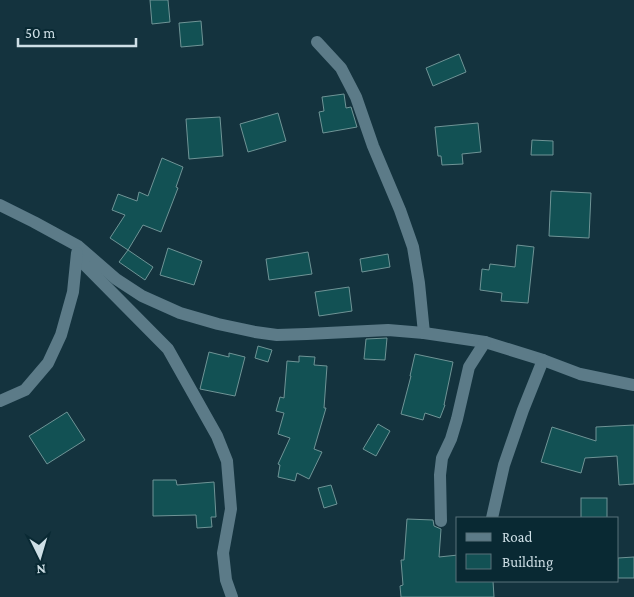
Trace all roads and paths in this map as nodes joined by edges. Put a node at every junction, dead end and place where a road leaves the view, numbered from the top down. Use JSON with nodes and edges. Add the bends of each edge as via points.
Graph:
{"nodes":[{"id":1,"x":317,"y":42,"type":"dead end"},
{"id":2,"x":0,"y":206,"type":"edge"},
{"id":3,"x":77,"y":251,"type":"junction"},
{"id":4,"x":424,"y":333,"type":"junction"},
{"id":5,"x":485,"y":342,"type":"junction"},
{"id":6,"x":544,"y":360,"type":"junction"},
{"id":7,"x":634,"y":385,"type":"edge"},
{"id":8,"x":0,"y":401,"type":"edge"},
{"id":9,"x":492,"y":517,"type":"edge"},
{"id":10,"x":441,"y":521,"type":"dead end"},
{"id":11,"x":232,"y":597,"type":"edge"}],
"edges":[{"from":1,"to":4,"type":"street","via":[[341,68],[356,97],[400,210],[413,248]]},
{"from":2,"to":3,"type":"street","via":[[34,222]]},
{"from":3,"to":4,"type":"street","via":[[142,296],[180,313],[218,324],[277,335],[388,330]]},
{"from":3,"to":8,"type":"street","via":[[73,292],[48,363],[25,390]]},
{"from":3,"to":11,"type":"street","via":[[168,349],[218,436],[228,460],[231,509],[223,553]]},
{"from":4,"to":5,"type":"street"},
{"from":5,"to":6,"type":"street"},
{"from":5,"to":10,"type":"street","via":[[469,367],[457,419],[442,458]]},
{"from":6,"to":7,"type":"street","via":[[580,374]]},
{"from":6,"to":9,"type":"street","via":[[507,456]]}]}
